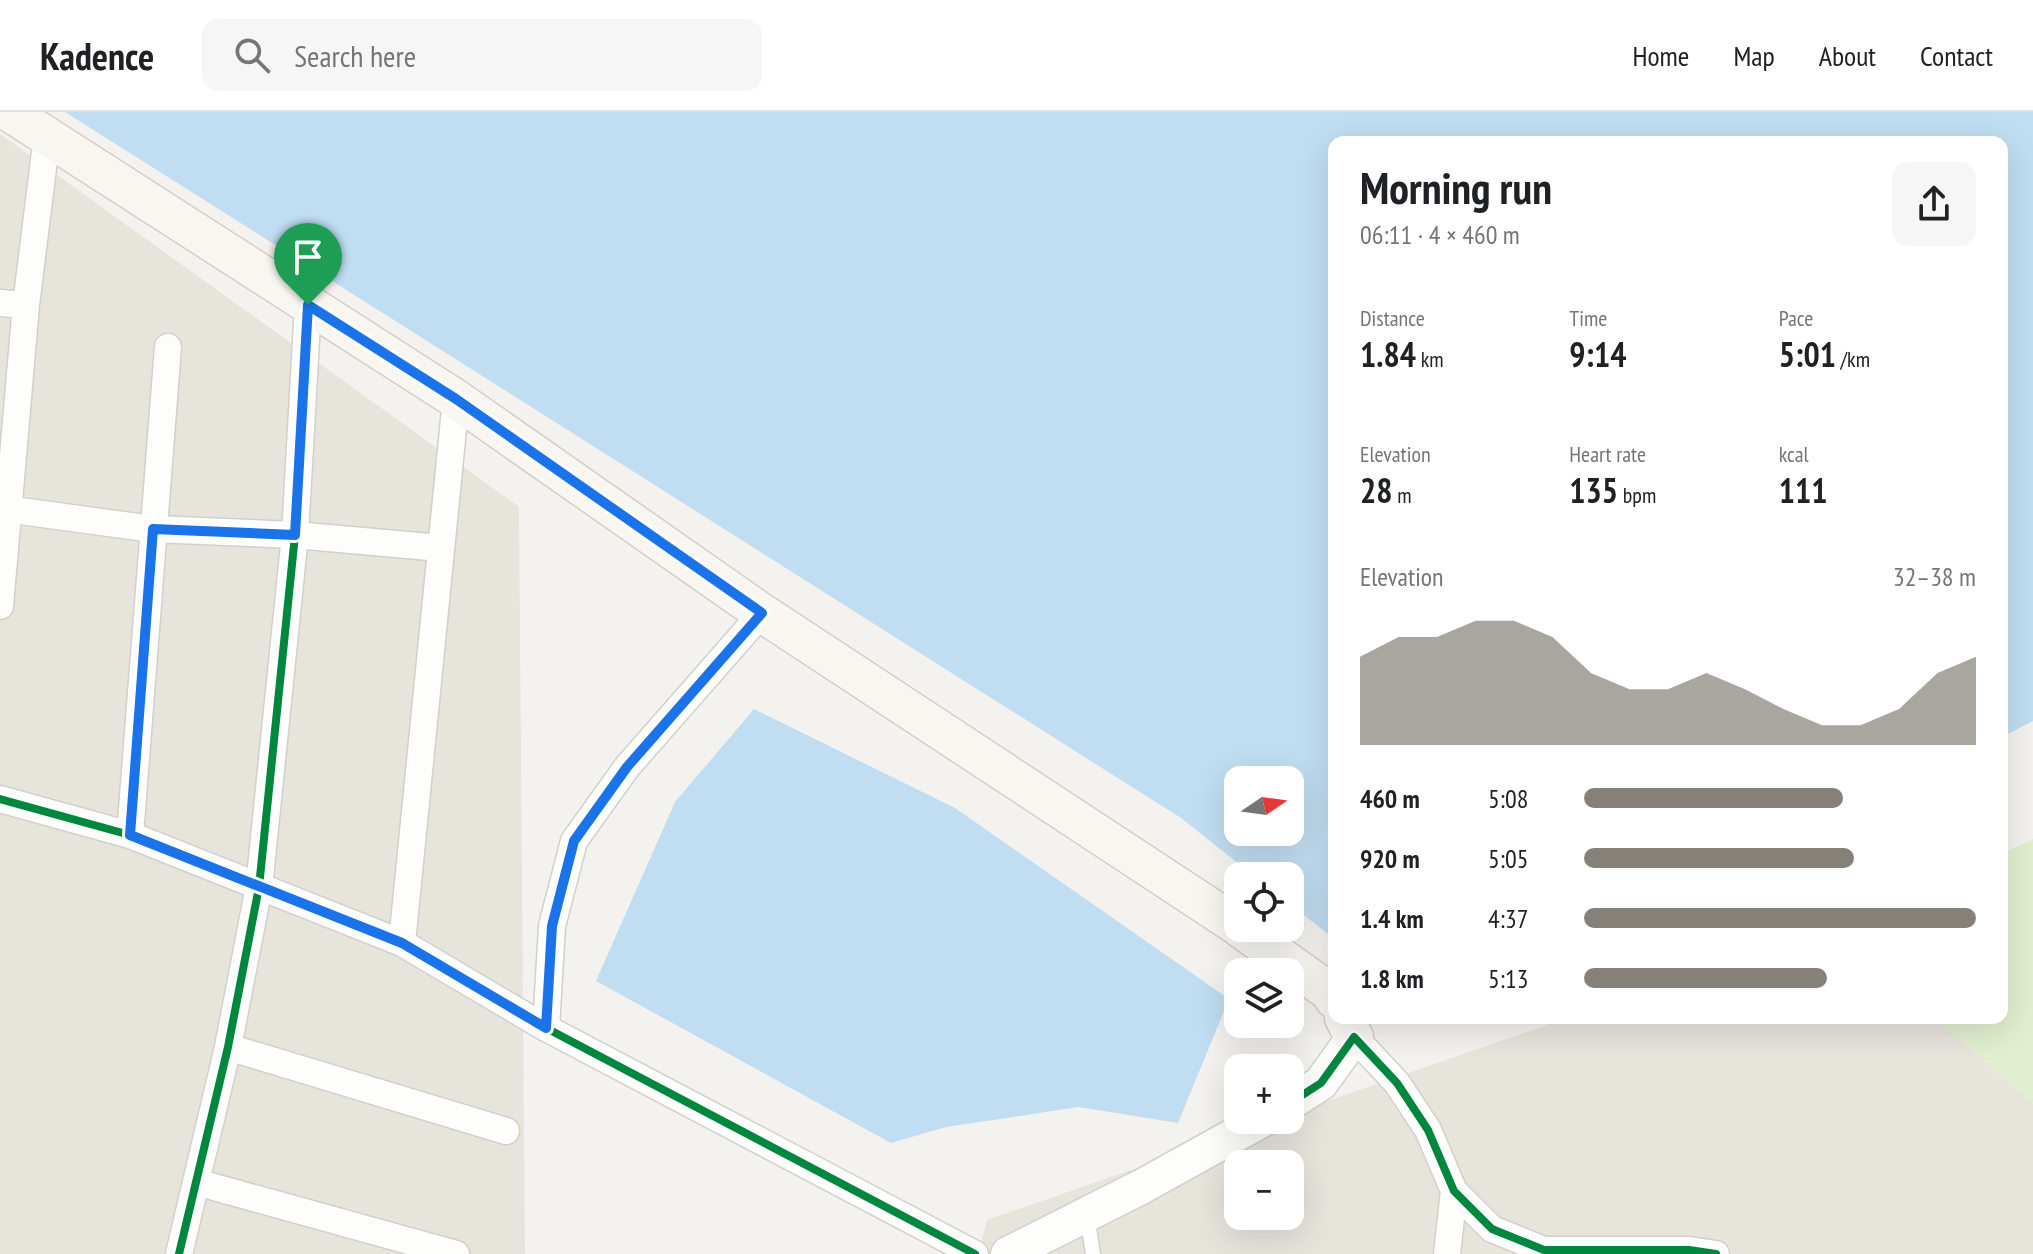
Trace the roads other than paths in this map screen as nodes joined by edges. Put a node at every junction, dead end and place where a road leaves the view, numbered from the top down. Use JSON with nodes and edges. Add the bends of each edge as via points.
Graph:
{"nodes":[{"id":1,"x":9,"y":112,"type":"edge"},
{"id":2,"x":47,"y":136,"type":"junction"},
{"id":3,"x":13,"y":304,"type":"edge"},
{"id":4,"x":308,"y":305,"type":"junction"},
{"id":5,"x":168,"y":347,"type":"dead end"},
{"id":6,"x":456,"y":399,"type":"junction"},
{"id":7,"x":6,"y":509,"type":"junction"},
{"id":8,"x":153,"y":529,"type":"junction"},
{"id":9,"x":295,"y":535,"type":"junction"},
{"id":10,"x":441,"y":548,"type":"junction"},
{"id":11,"x":0,"y":606,"type":"edge"},
{"id":12,"x":762,"y":613,"type":"junction"},
{"id":13,"x":0,"y":799,"type":"edge"},
{"id":14,"x":130,"y":835,"type":"junction"},
{"id":15,"x":259,"y":887,"type":"junction"},
{"id":16,"x":1224,"y":917,"type":"edge"},
{"id":17,"x":1260,"y":942,"type":"edge"},
{"id":18,"x":402,"y":943,"type":"junction"},
{"id":19,"x":1328,"y":991,"type":"edge"},
{"id":20,"x":546,"y":1028,"type":"junction"},
{"id":21,"x":1349,"y":1028,"type":"edge"},
{"id":22,"x":228,"y":1047,"type":"junction"},
{"id":23,"x":1304,"y":1094,"type":"edge"},
{"id":24,"x":506,"y":1131,"type":"dead end"},
{"id":25,"x":1236,"y":1134,"type":"edge"},
{"id":26,"x":196,"y":1182,"type":"junction"},
{"id":27,"x":1454,"y":1191,"type":"junction"},
{"id":28,"x":1087,"y":1214,"type":"junction"},
{"id":29,"x":179,"y":1254,"type":"edge"},
{"id":30,"x":456,"y":1254,"type":"edge"},
{"id":31,"x":975,"y":1254,"type":"edge"},
{"id":32,"x":1008,"y":1254,"type":"edge"},
{"id":33,"x":1093,"y":1254,"type":"edge"},
{"id":34,"x":1447,"y":1254,"type":"edge"},
{"id":35,"x":1716,"y":1254,"type":"edge"}],
"edges":[{"from":1,"to":2,"type":"main road"},
{"from":2,"to":3,"type":"street"},
{"from":2,"to":4,"type":"main road"},
{"from":3,"to":7,"type":"street"},
{"from":4,"to":6,"type":"main road"},
{"from":4,"to":9,"type":"street"},
{"from":5,"to":8,"type":"street"},
{"from":6,"to":10,"type":"street"},
{"from":6,"to":12,"type":"main road"},
{"from":7,"to":8,"type":"street"},
{"from":7,"to":11,"type":"street"},
{"from":8,"to":9,"type":"street"},
{"from":8,"to":14,"type":"street"},
{"from":9,"to":10,"type":"street"},
{"from":9,"to":15,"type":"street"},
{"from":10,"to":18,"type":"street"},
{"from":12,"to":16,"type":"main road"},
{"from":12,"to":20,"type":"street","via":[[627,767],[574,841],[552,926]]},
{"from":13,"to":14,"type":"street"},
{"from":14,"to":15,"type":"street"},
{"from":15,"to":18,"type":"street"},
{"from":15,"to":22,"type":"street"},
{"from":17,"to":19,"type":"main road"},
{"from":18,"to":20,"type":"street"},
{"from":20,"to":31,"type":"street"},
{"from":21,"to":23,"type":"street","via":[[1321,1083]]},
{"from":21,"to":27,"type":"street","via":[[1397,1083],[1428,1130]]},
{"from":22,"to":24,"type":"street"},
{"from":22,"to":26,"type":"street"},
{"from":25,"to":28,"type":"street"},
{"from":26,"to":29,"type":"street"},
{"from":26,"to":30,"type":"street"},
{"from":27,"to":34,"type":"street"},
{"from":27,"to":35,"type":"street","via":[[1492,1229],[1544,1250]]},
{"from":28,"to":32,"type":"street"},
{"from":28,"to":33,"type":"lane"}]}
